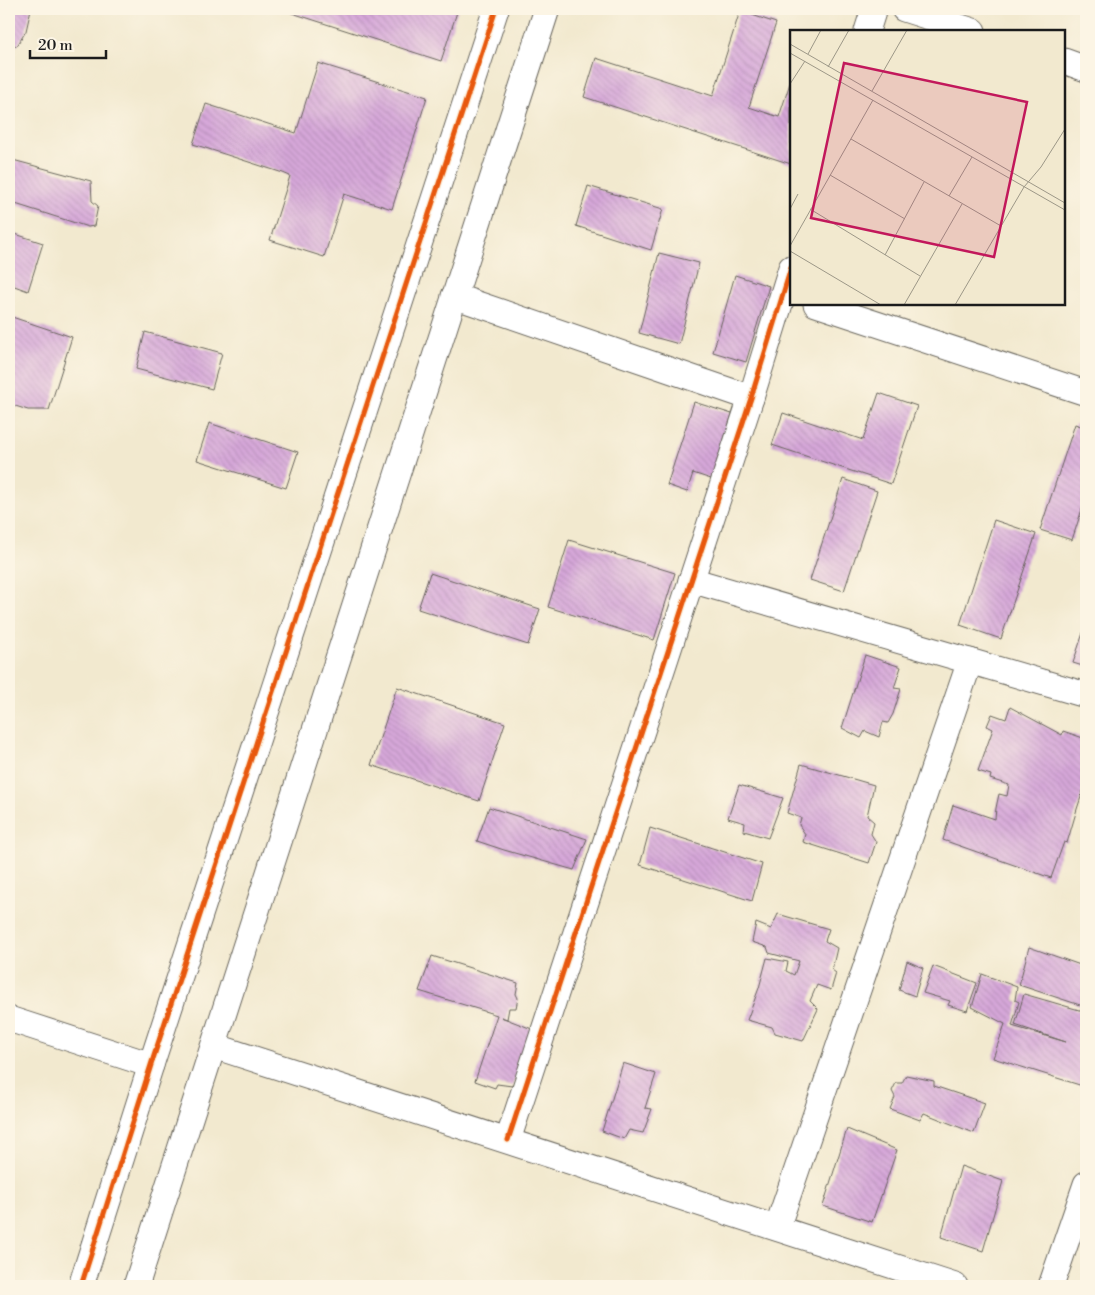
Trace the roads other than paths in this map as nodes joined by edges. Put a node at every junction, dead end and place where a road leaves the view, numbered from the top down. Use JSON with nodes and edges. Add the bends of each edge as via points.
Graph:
{"nodes":[{"id":1,"x":496,"y":9,"type":"edge"},
{"id":2,"x":547,"y":9,"type":"edge"},
{"id":3,"x":874,"y":9,"type":"edge"},
{"id":4,"x":904,"y":9,"type":"edge"},
{"id":5,"x":867,"y":30,"type":"edge"},
{"id":6,"x":969,"y":30,"type":"edge"},
{"id":7,"x":1065,"y":61,"type":"edge"},
{"id":8,"x":1086,"y":68,"type":"edge"},
{"id":9,"x":790,"y":274,"type":"edge"},
{"id":10,"x":787,"y":294,"type":"edge"},
{"id":11,"x":454,"y":296,"type":"junction"},
{"id":12,"x":819,"y":305,"type":"edge"},
{"id":13,"x":1086,"y":393,"type":"edge"},
{"id":14,"x":751,"y":398,"type":"junction"},
{"id":15,"x":691,"y":580,"type":"junction"},
{"id":16,"x":970,"y":661,"type":"junction"},
{"id":17,"x":1086,"y":695,"type":"edge"},
{"id":18,"x":9,"y":1019,"type":"edge"},
{"id":19,"x":214,"y":1046,"type":"junction"},
{"id":20,"x":151,"y":1065,"type":"junction"},
{"id":21,"x":508,"y":1140,"type":"junction"},
{"id":22,"x":1086,"y":1184,"type":"edge"},
{"id":23,"x":777,"y":1228,"type":"junction"},
{"id":24,"x":81,"y":1286,"type":"edge"},
{"id":25,"x":136,"y":1286,"type":"edge"},
{"id":26,"x":955,"y":1286,"type":"edge"},
{"id":27,"x":1051,"y":1286,"type":"edge"}],
"edges":[{"from":1,"to":20,"type":"street"},
{"from":2,"to":11,"type":"street"},
{"from":3,"to":5,"type":"street"},
{"from":4,"to":6,"type":"street"},
{"from":7,"to":8,"type":"street"},
{"from":9,"to":10,"type":"street"},
{"from":10,"to":14,"type":"street"},
{"from":11,"to":14,"type":"street"},
{"from":11,"to":19,"type":"street"},
{"from":12,"to":13,"type":"street"},
{"from":14,"to":15,"type":"street"},
{"from":15,"to":16,"type":"street"},
{"from":15,"to":21,"type":"street"},
{"from":16,"to":17,"type":"street"},
{"from":16,"to":23,"type":"street"},
{"from":18,"to":20,"type":"street"},
{"from":19,"to":21,"type":"street"},
{"from":19,"to":25,"type":"street"},
{"from":20,"to":24,"type":"street"},
{"from":21,"to":23,"type":"street"},
{"from":22,"to":27,"type":"street"},
{"from":23,"to":26,"type":"street"}]}
